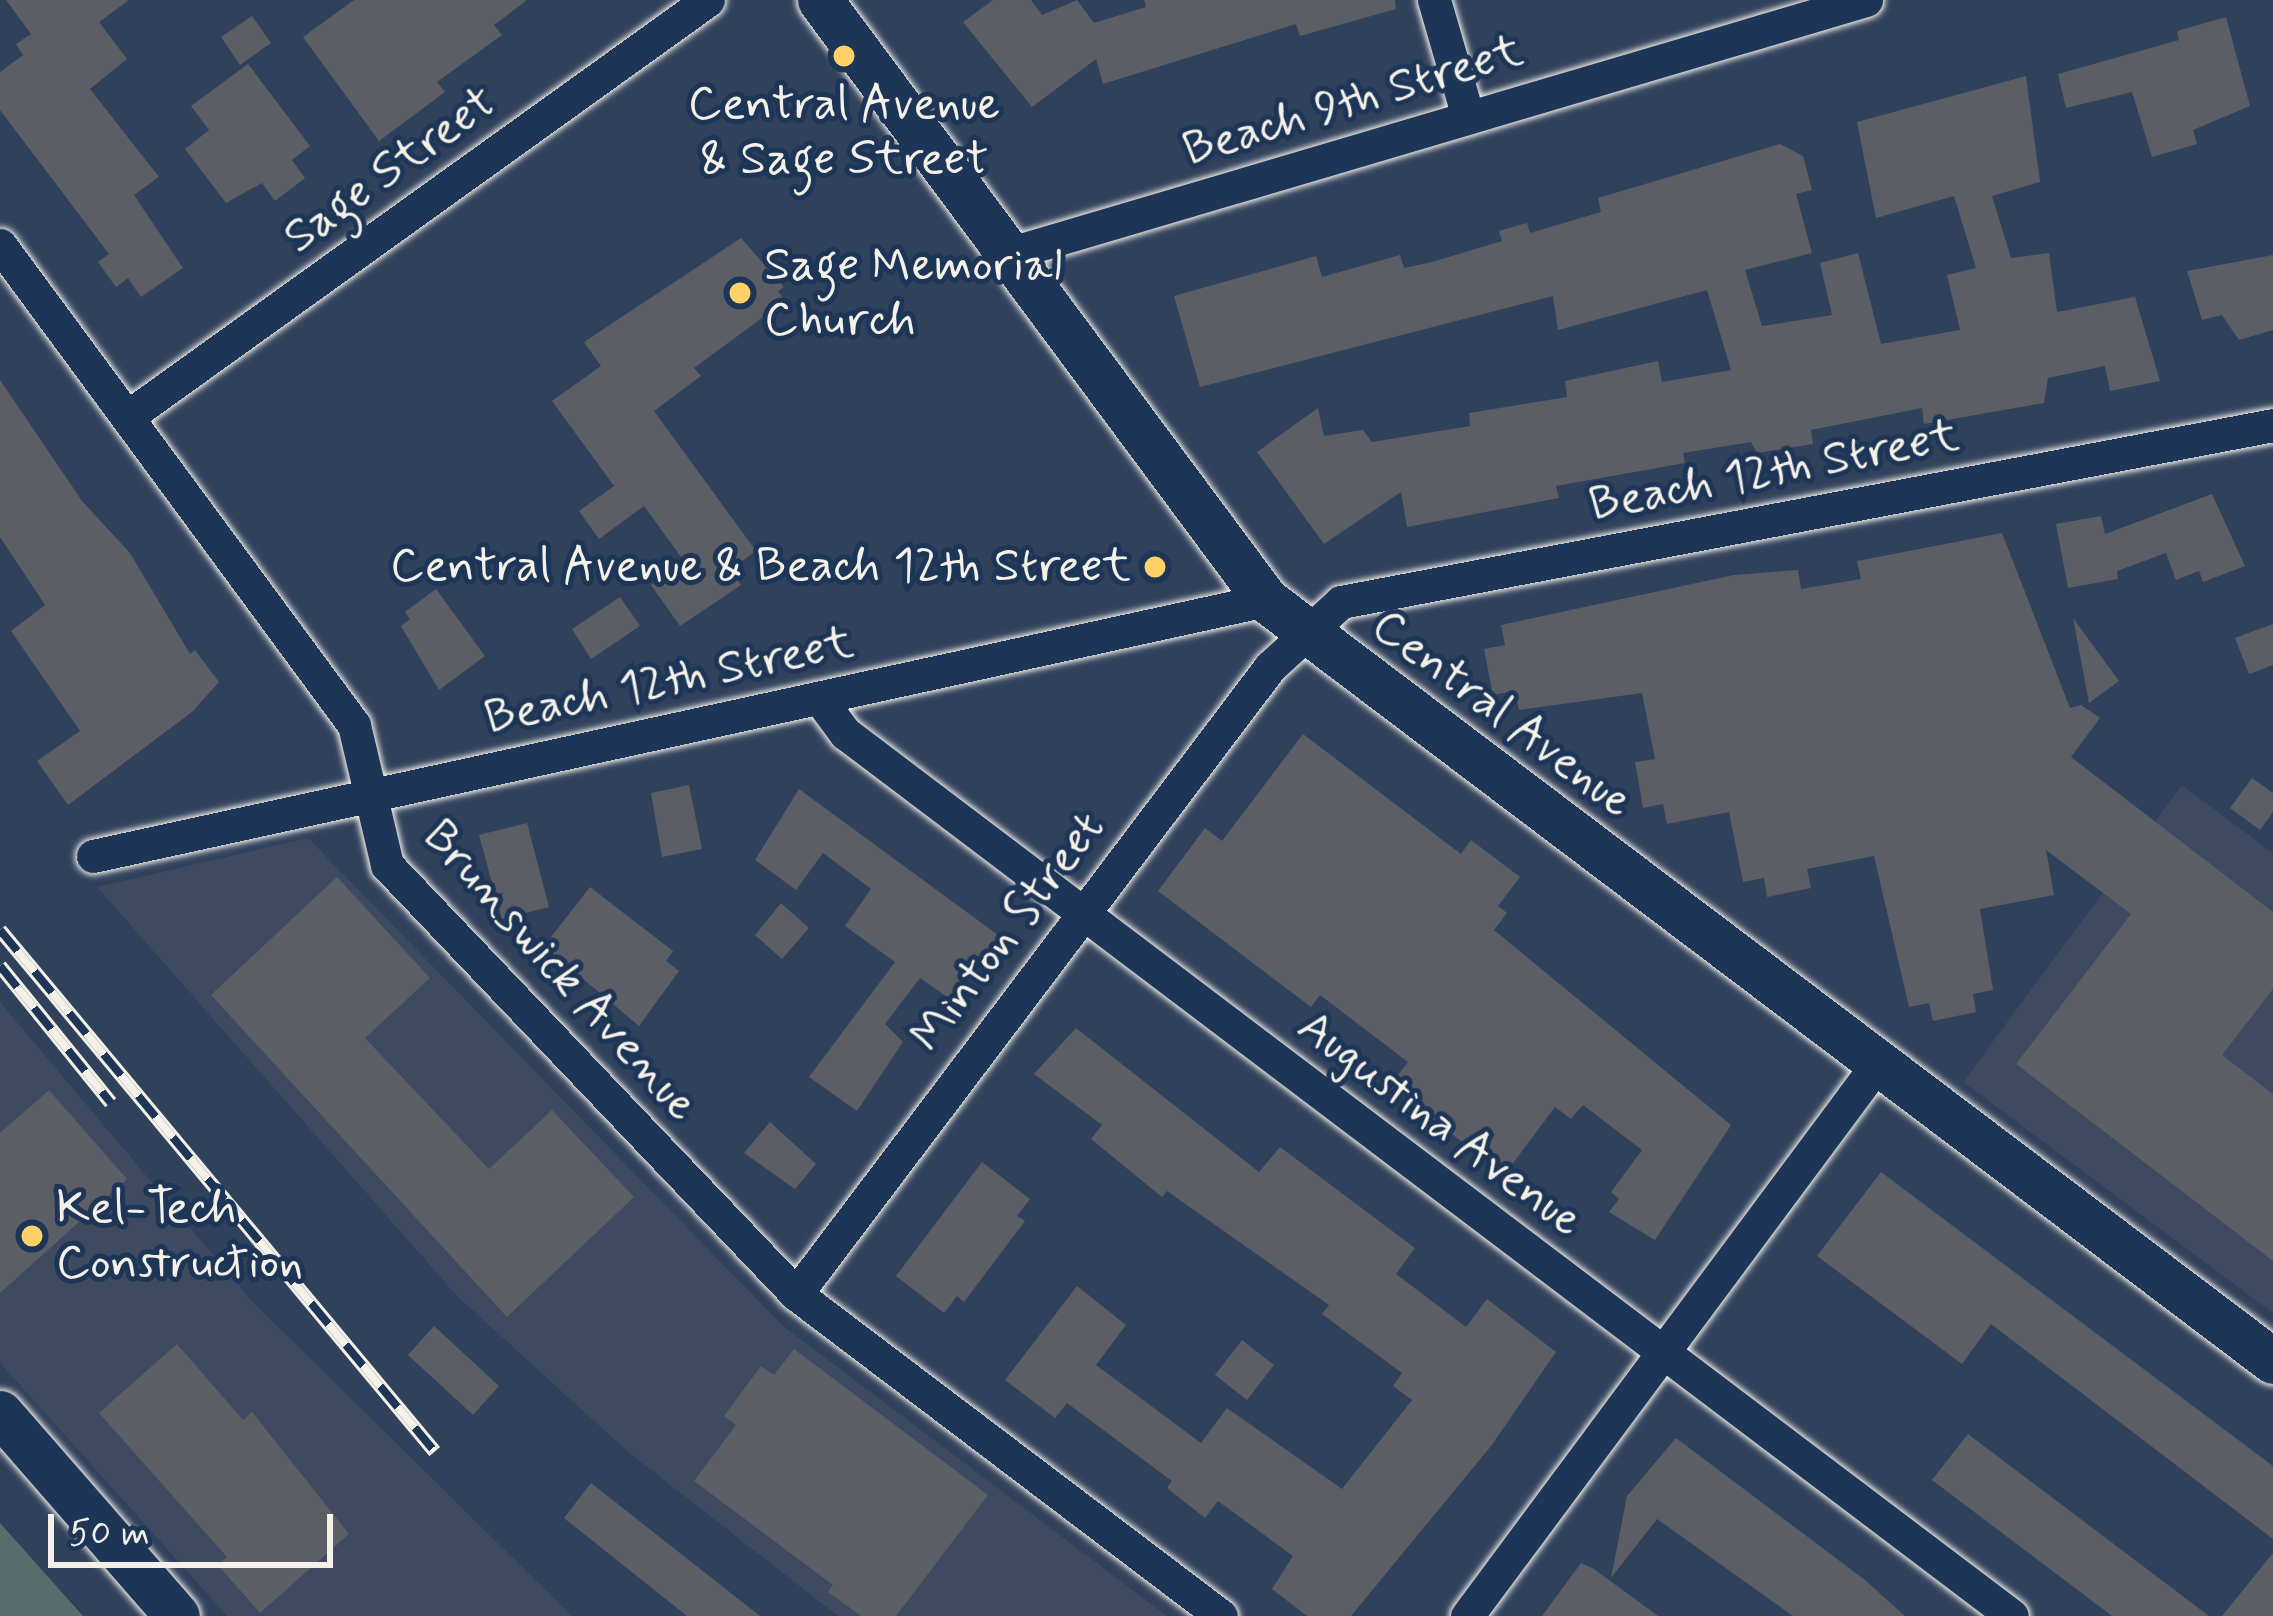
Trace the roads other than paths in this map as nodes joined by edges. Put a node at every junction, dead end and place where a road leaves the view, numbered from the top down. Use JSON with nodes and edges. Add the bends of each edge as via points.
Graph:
{"nodes":[{"id":1,"x":708,"y":0,"type":"edge"},
{"id":2,"x":820,"y":0,"type":"edge"},
{"id":3,"x":1433,"y":0,"type":"edge"},
{"id":4,"x":1866,"y":0,"type":"edge"},
{"id":5,"x":1468,"y":117,"type":"junction"},
{"id":6,"x":0,"y":245,"type":"edge"},
{"id":7,"x":1004,"y":254,"type":"junction"},
{"id":8,"x":127,"y":417,"type":"junction"},
{"id":9,"x":2273,"y":425,"type":"edge"},
{"id":10,"x":1266,"y":600,"type":"junction"},
{"id":11,"x":1306,"y":635,"type":"junction"},
{"id":12,"x":819,"y":698,"type":"junction"},
{"id":13,"x":371,"y":795,"type":"junction"},
{"id":14,"x":94,"y":856,"type":"dead end"},
{"id":15,"x":1082,"y":913,"type":"junction"},
{"id":16,"x":1878,"y":1063,"type":"junction"},
{"id":17,"x":796,"y":1294,"type":"junction"},
{"id":18,"x":1664,"y":1354,"type":"junction"},
{"id":19,"x":2273,"y":1361,"type":"edge"},
{"id":20,"x":0,"y":1413,"type":"edge"},
{"id":21,"x":177,"y":1616,"type":"edge"},
{"id":22,"x":1221,"y":1616,"type":"edge"},
{"id":23,"x":1467,"y":1616,"type":"edge"},
{"id":24,"x":2012,"y":1616,"type":"edge"}],
"edges":[{"from":1,"to":8,"type":"street","name":"Sage Street"},
{"from":2,"to":7,"type":"street","name":"Central Avenue"},
{"from":3,"to":5,"type":"street"},
{"from":4,"to":5,"type":"street","name":"Beach 9th Street"},
{"from":5,"to":7,"type":"street","name":"Beach 9th Street"},
{"from":6,"to":8,"type":"street","name":"Brunswick Avenue"},
{"from":7,"to":10,"type":"street","name":"Central Avenue"},
{"from":8,"to":13,"type":"street","name":"Brunswick Avenue","via":[[354,725]]},
{"from":9,"to":11,"type":"street","name":"Beach 12th Street","via":[[1341,602]]},
{"from":10,"to":11,"type":"street","name":"Central Avenue"},
{"from":10,"to":12,"type":"street","name":"Beach 12th Street"},
{"from":11,"to":15,"type":"street","name":"Minton Street","via":[[1270,667]]},
{"from":11,"to":16,"type":"street","name":"Central Avenue"},
{"from":12,"to":13,"type":"street","name":"Beach 12th Street"},
{"from":12,"to":15,"type":"street","name":"Augustina Avenue","via":[[845,733]]},
{"from":13,"to":14,"type":"street","name":"Beach 12th Street"},
{"from":13,"to":17,"type":"street","name":"Brunswick Avenue","via":[[387,865]]},
{"from":15,"to":17,"type":"street","name":"Minton Street"},
{"from":15,"to":18,"type":"street","name":"Augustina Avenue"},
{"from":16,"to":18,"type":"street"},
{"from":16,"to":19,"type":"street","name":"Central Avenue"},
{"from":17,"to":22,"type":"street","name":"Brunswick Avenue"},
{"from":18,"to":23,"type":"street"},
{"from":18,"to":24,"type":"street","name":"Augustina Avenue"},
{"from":20,"to":21,"type":"street"}]}
